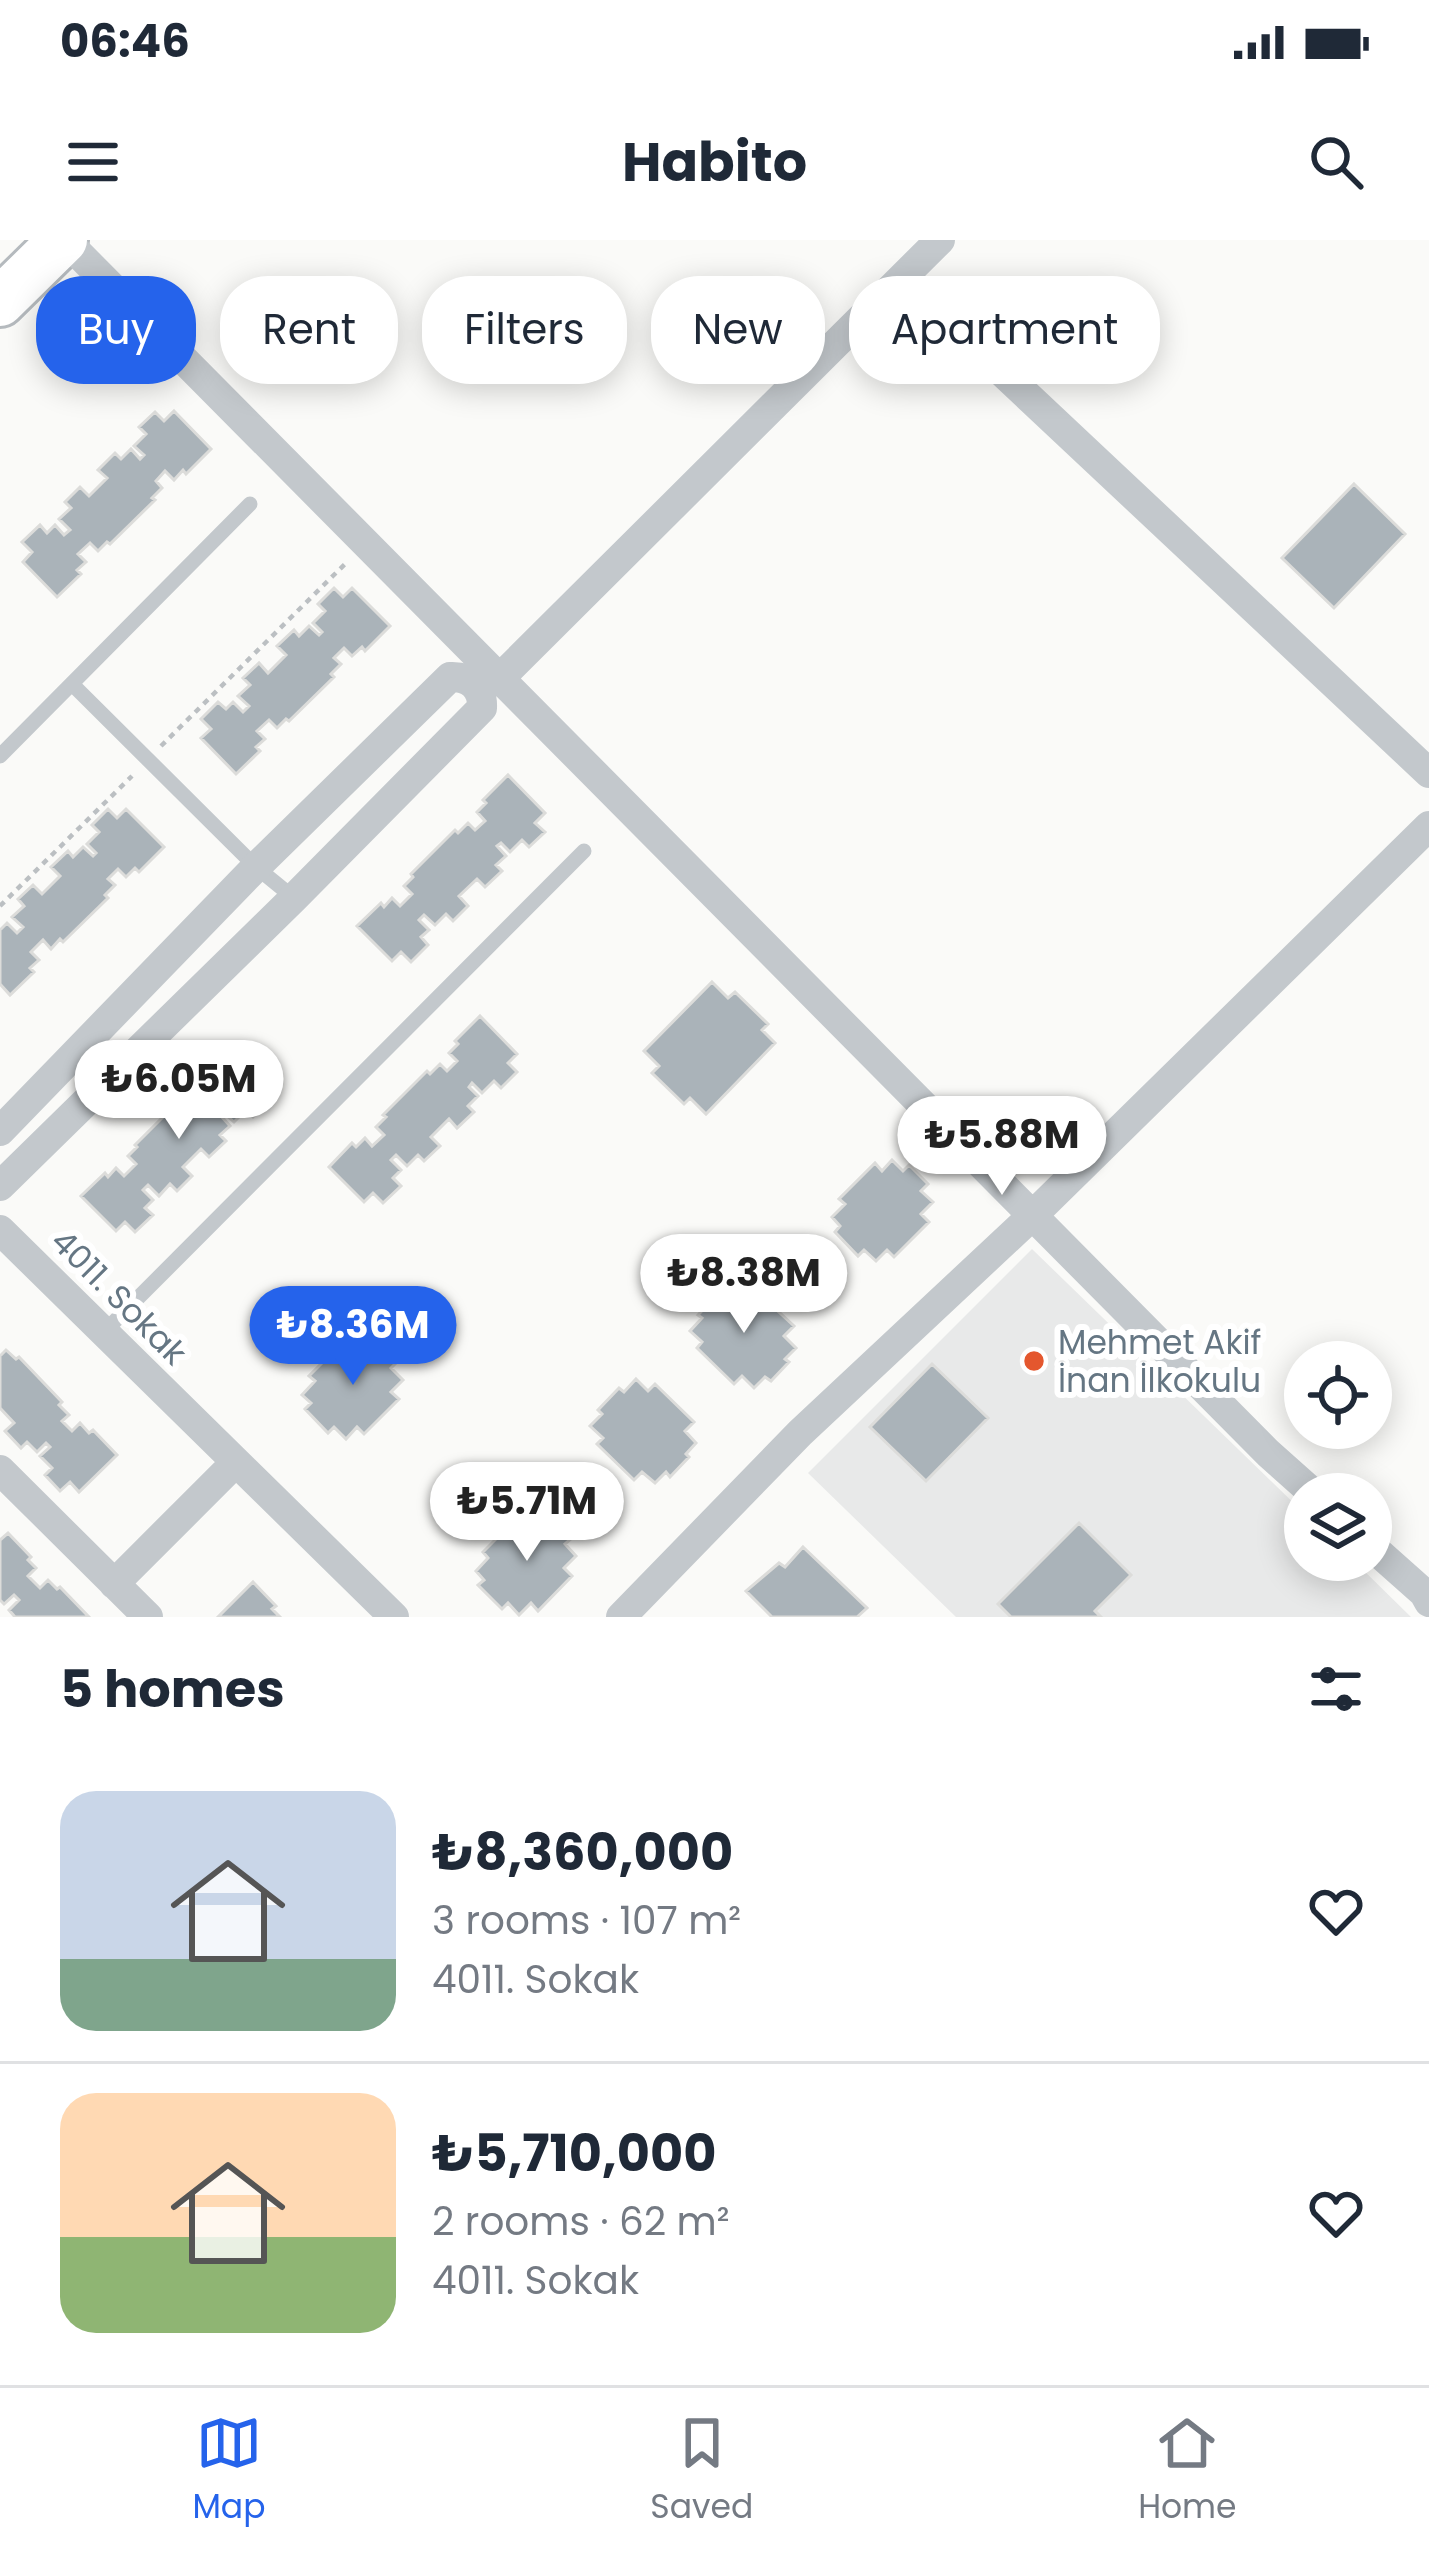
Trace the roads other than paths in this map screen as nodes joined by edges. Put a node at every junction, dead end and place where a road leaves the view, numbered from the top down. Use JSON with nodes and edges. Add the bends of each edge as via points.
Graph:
{"nodes":[{"id":1,"x":64,"y":240,"type":"edge"},
{"id":2,"x":940,"y":240,"type":"edge"},
{"id":3,"x":904,"y":276,"type":"edge"},
{"id":4,"x":0,"y":302,"type":"edge"},
{"id":5,"x":849,"y":331,"type":"edge"},
{"id":6,"x":1015,"y":384,"type":"edge"},
{"id":7,"x":250,"y":504,"type":"dead end"},
{"id":8,"x":500,"y":677,"type":"junction"},
{"id":9,"x":72,"y":684,"type":"junction"},
{"id":10,"x":0,"y":756,"type":"edge"},
{"id":11,"x":1429,"y":773,"type":"edge"},
{"id":12,"x":1429,"y":826,"type":"edge"},
{"id":13,"x":584,"y":851,"type":"dead end"},
{"id":14,"x":256,"y":867,"type":"junction"},
{"id":15,"x":294,"y":898,"type":"junction"},
{"id":16,"x":0,"y":1131,"type":"edge"},
{"id":17,"x":0,"y":1186,"type":"edge"},
{"id":18,"x":1034,"y":1214,"type":"junction"},
{"id":19,"x":0,"y":1230,"type":"edge"},
{"id":20,"x":104,"y":1332,"type":"junction"},
{"id":21,"x":236,"y":1462,"type":"junction"},
{"id":22,"x":0,"y":1470,"type":"edge"},
{"id":23,"x":1290,"y":1473,"type":"edge"},
{"id":24,"x":1392,"y":1565,"type":"edge"},
{"id":25,"x":114,"y":1584,"type":"junction"},
{"id":26,"x":1429,"y":1602,"type":"edge"},
{"id":27,"x":148,"y":1617,"type":"edge"},
{"id":28,"x":394,"y":1617,"type":"edge"},
{"id":29,"x":621,"y":1617,"type":"edge"}],
"edges":[{"from":1,"to":4,"type":"main road"},
{"from":1,"to":8,"type":"street"},
{"from":2,"to":3,"type":"street"},
{"from":5,"to":8,"type":"street"},
{"from":6,"to":11,"type":"street"},
{"from":7,"to":9,"type":"lane"},
{"from":8,"to":18,"type":"street"},
{"from":9,"to":10,"type":"lane"},
{"from":9,"to":14,"type":"lane"},
{"from":12,"to":18,"type":"street"},
{"from":13,"to":20,"type":"lane"},
{"from":14,"to":15,"type":"lane"},
{"from":14,"to":15,"type":"street","via":[[450,677],[475,685],[482,708]]},
{"from":14,"to":16,"type":"street"},
{"from":15,"to":17,"type":"street"},
{"from":18,"to":23,"type":"street"},
{"from":18,"to":29,"type":"street","via":[[800,1433]]},
{"from":19,"to":20,"type":"street","name":"4011. Sokak"},
{"from":20,"to":21,"type":"street","name":"4011. Sokak"},
{"from":21,"to":25,"type":"street"},
{"from":21,"to":28,"type":"street","name":"4011. Sokak"},
{"from":22,"to":25,"type":"street"},
{"from":24,"to":26,"type":"street"},
{"from":25,"to":27,"type":"street"}]}
